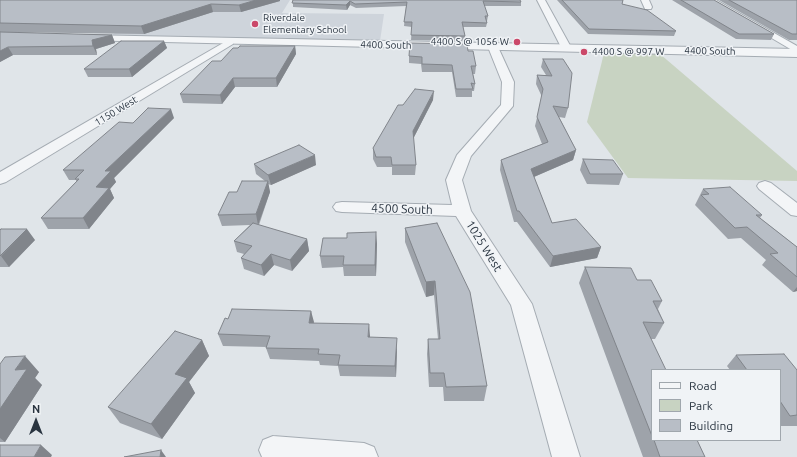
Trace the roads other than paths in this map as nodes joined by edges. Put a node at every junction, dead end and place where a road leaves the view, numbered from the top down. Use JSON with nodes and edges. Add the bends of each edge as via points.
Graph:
{"nodes":[{"id":1,"x":541,"y":0,"type":"edge"},
{"id":2,"x":711,"y":0,"type":"edge"},
{"id":3,"x":75,"y":38,"type":"edge"},
{"id":4,"x":230,"y":42,"type":"junction"},
{"id":5,"x":493,"y":47,"type":"junction"},
{"id":6,"x":567,"y":49,"type":"junction"},
{"id":7,"x":797,"y":52,"type":"edge"},
{"id":8,"x":0,"y":179,"type":"edge"},
{"id":9,"x":765,"y":186,"type":"dead end"},
{"id":10,"x":342,"y":207,"type":"dead end"},
{"id":11,"x":462,"y":211,"type":"junction"},
{"id":12,"x":797,"y":211,"type":"edge"},
{"id":13,"x":273,"y":450,"type":"dead end"},
{"id":14,"x":364,"y":457,"type":"edge"},
{"id":15,"x":566,"y":457,"type":"edge"}],
"edges":[{"from":1,"to":6,"type":"street"},
{"from":2,"to":7,"type":"street"},
{"from":3,"to":4,"type":"street","name":"4400 South"},
{"from":4,"to":5,"type":"street","name":"4400 South"},
{"from":4,"to":8,"type":"street","name":"1150 West"},
{"from":5,"to":6,"type":"street","name":"4400 South"},
{"from":5,"to":11,"type":"street","name":"1025 West","via":[[508,82],[508,106],[464,155],[454,180]]},
{"from":6,"to":7,"type":"street","name":"4400 South"},
{"from":9,"to":12,"type":"street"},
{"from":10,"to":11,"type":"street","name":"4500 South"},
{"from":11,"to":15,"type":"street","name":"1025 West","via":[[521,304]]},
{"from":13,"to":14,"type":"street"}]}
